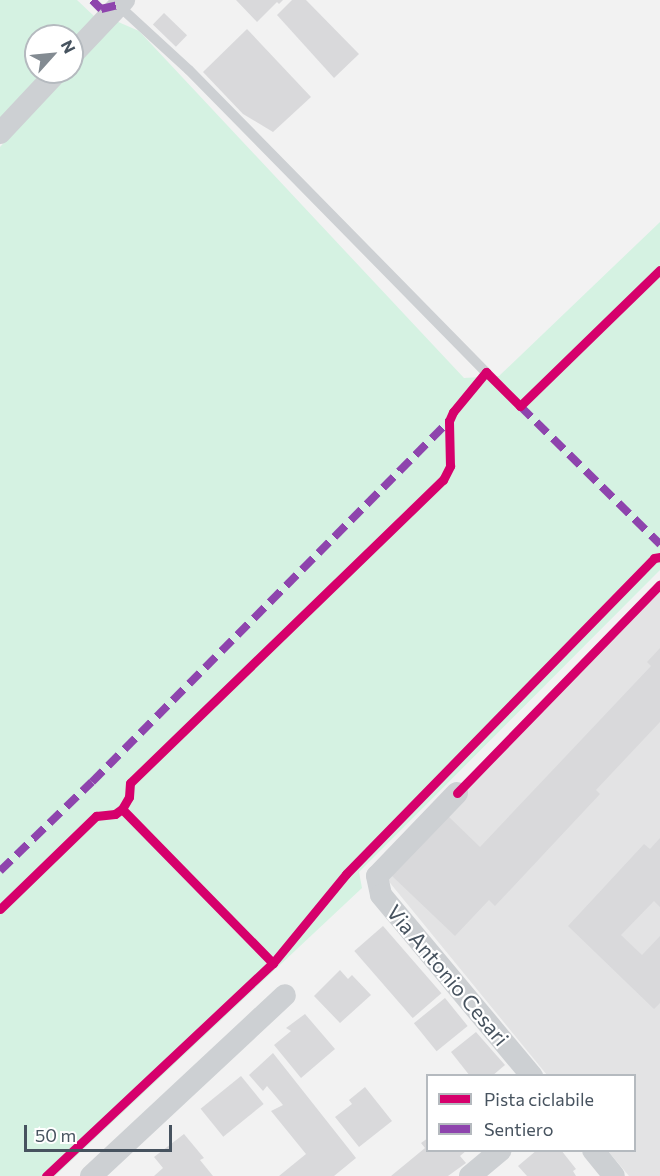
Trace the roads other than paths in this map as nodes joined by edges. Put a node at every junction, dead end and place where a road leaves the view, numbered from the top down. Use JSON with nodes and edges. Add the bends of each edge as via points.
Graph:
{"nodes":[{"id":1,"x":121,"y":3,"type":"edge"},
{"id":2,"x":84,"y":42,"type":"edge"},
{"id":3,"x":46,"y":84,"type":"edge"},
{"id":4,"x":0,"y":133,"type":"edge"},
{"id":5,"x":467,"y":335,"type":"dead end"},
{"id":6,"x":466,"y":349,"type":"junction"},
{"id":7,"x":486,"y":372,"type":"dead end"},
{"id":8,"x":457,"y":793,"type":"dead end"},
{"id":9,"x":285,"y":995,"type":"dead end"},
{"id":10,"x":530,"y":1074,"type":"edge"},
{"id":11,"x":499,"y":1152,"type":"edge"},
{"id":12,"x":595,"y":1152,"type":"edge"},
{"id":13,"x":91,"y":1176,"type":"edge"},
{"id":14,"x":470,"y":1176,"type":"edge"},
{"id":15,"x":614,"y":1176,"type":"edge"}],
"edges":[{"from":1,"to":2,"type":"street"},
{"from":1,"to":6,"type":"lane"},
{"from":3,"to":4,"type":"street"},
{"from":5,"to":6,"type":"lane"},
{"from":6,"to":7,"type":"lane"},
{"from":8,"to":10,"type":"street","name":"Via Antonio Cesari","via":[[377,876],[381,895]]},
{"from":9,"to":13,"type":"street"},
{"from":11,"to":14,"type":"street"},
{"from":12,"to":15,"type":"street"}]}
